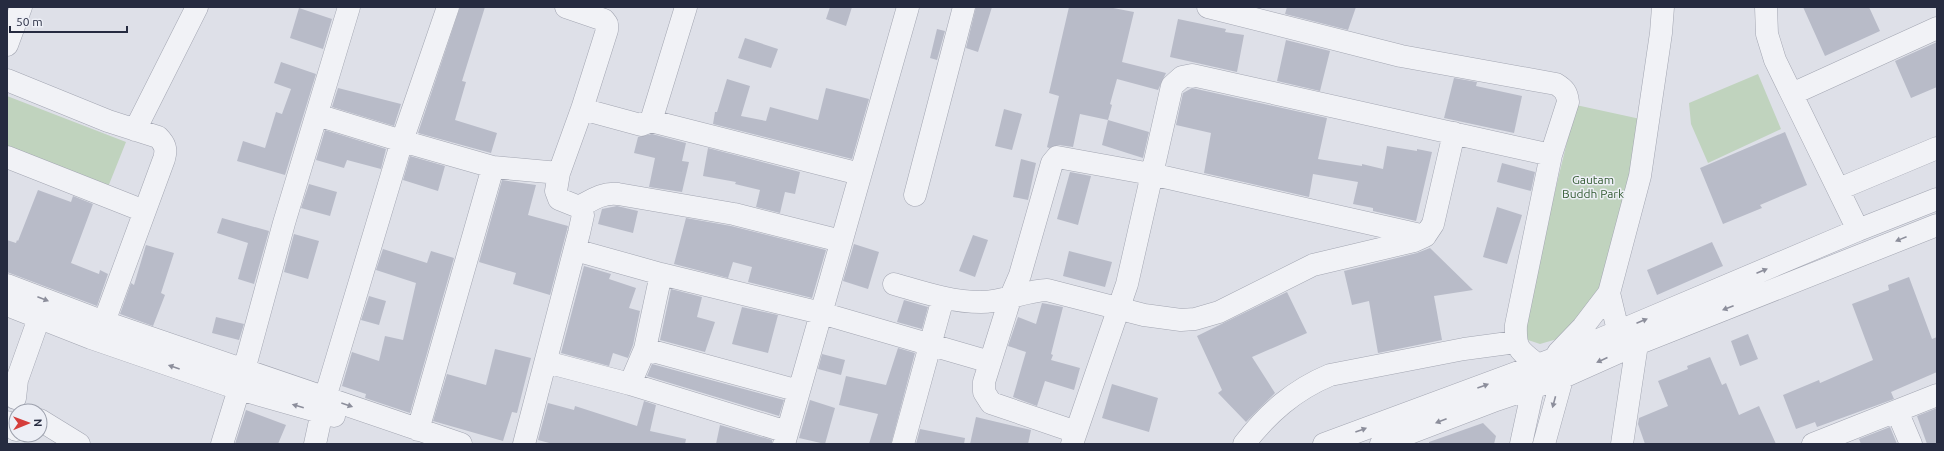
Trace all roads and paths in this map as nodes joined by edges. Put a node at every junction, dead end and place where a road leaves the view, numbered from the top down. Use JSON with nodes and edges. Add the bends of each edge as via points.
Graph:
{"nodes":[{"id":1,"x":21,"y":7,"type":"edge"},
{"id":2,"x":197,"y":7,"type":"edge"},
{"id":3,"x":349,"y":7,"type":"edge"},
{"id":4,"x":448,"y":7,"type":"edge"},
{"id":5,"x":566,"y":7,"type":"edge"},
{"id":6,"x":686,"y":7,"type":"edge"},
{"id":7,"x":908,"y":7,"type":"edge"},
{"id":8,"x":964,"y":7,"type":"edge"},
{"id":9,"x":1208,"y":7,"type":"edge"},
{"id":10,"x":1663,"y":7,"type":"edge"},
{"id":11,"x":1766,"y":7,"type":"edge"},
{"id":12,"x":1937,"y":28,"type":"edge"},
{"id":13,"x":7,"y":45,"type":"edge"},
{"id":14,"x":7,"y":80,"type":"edge"},
{"id":15,"x":1792,"y":94,"type":"junction"},
{"id":16,"x":582,"y":110,"type":"junction"},
{"id":17,"x":317,"y":115,"type":"junction"},
{"id":18,"x":651,"y":121,"type":"junction"},
{"id":19,"x":135,"y":130,"type":"junction"},
{"id":20,"x":1454,"y":133,"type":"junction"},
{"id":21,"x":402,"y":141,"type":"junction"},
{"id":22,"x":1937,"y":148,"type":"edge"},
{"id":23,"x":1551,"y":155,"type":"junction"},
{"id":24,"x":7,"y":157,"type":"edge"},
{"id":25,"x":493,"y":167,"type":"junction"},
{"id":26,"x":559,"y":173,"type":"junction"},
{"id":27,"x":860,"y":174,"type":"junction"},
{"id":28,"x":1151,"y":174,"type":"junction"},
{"id":29,"x":1839,"y":189,"type":"junction"},
{"id":30,"x":915,"y":195,"type":"dead end"},
{"id":31,"x":1937,"y":199,"type":"edge"},
{"id":32,"x":579,"y":207,"type":"junction"},
{"id":33,"x":144,"y":211,"type":"junction"},
{"id":34,"x":1937,"y":225,"type":"edge"},
{"id":35,"x":1858,"y":230,"type":"junction"},
{"id":36,"x":1425,"y":236,"type":"junction"},
{"id":37,"x":841,"y":241,"type":"junction"},
{"id":38,"x":575,"y":250,"type":"junction"},
{"id":39,"x":661,"y":274,"type":"junction"},
{"id":40,"x":894,"y":284,"type":"dead end"},
{"id":41,"x":7,"y":285,"type":"edge"},
{"id":42,"x":1609,"y":293,"type":"junction"},
{"id":43,"x":1011,"y":296,"type":"junction"},
{"id":44,"x":943,"y":298,"type":"junction"},
{"id":45,"x":7,"y":304,"type":"edge"},
{"id":46,"x":1119,"y":307,"type":"junction"},
{"id":47,"x":821,"y":313,"type":"junction"},
{"id":48,"x":39,"y":318,"type":"junction"},
{"id":49,"x":104,"y":322,"type":"junction"},
{"id":50,"x":1628,"y":340,"type":"junction"},
{"id":51,"x":1516,"y":342,"type":"junction"},
{"id":52,"x":930,"y":345,"type":"junction"},
{"id":53,"x":645,"y":349,"type":"junction"},
{"id":54,"x":546,"y":362,"type":"junction"},
{"id":55,"x":990,"y":362,"type":"junction"},
{"id":56,"x":1550,"y":368,"type":"junction"},
{"id":57,"x":241,"y":380,"type":"junction"},
{"id":58,"x":630,"y":384,"type":"junction"},
{"id":59,"x":1533,"y":389,"type":"junction"},
{"id":60,"x":799,"y":391,"type":"junction"},
{"id":61,"x":1937,"y":395,"type":"edge"},
{"id":62,"x":15,"y":398,"type":"dead end"},
{"id":63,"x":323,"y":405,"type":"junction"},
{"id":64,"x":1897,"y":411,"type":"junction"},
{"id":65,"x":48,"y":425,"type":"edge"},
{"id":66,"x":786,"y":438,"type":"edge"},
{"id":67,"x":1074,"y":438,"type":"edge"},
{"id":68,"x":416,"y":440,"type":"edge"},
{"id":69,"x":79,"y":444,"type":"edge"},
{"id":70,"x":222,"y":444,"type":"edge"},
{"id":71,"x":314,"y":444,"type":"edge"},
{"id":72,"x":461,"y":444,"type":"edge"},
{"id":73,"x":524,"y":444,"type":"edge"},
{"id":74,"x":903,"y":444,"type":"edge"},
{"id":75,"x":1244,"y":444,"type":"edge"},
{"id":76,"x":1324,"y":444,"type":"edge"},
{"id":77,"x":1381,"y":444,"type":"edge"},
{"id":78,"x":1521,"y":444,"type":"edge"},
{"id":79,"x":1544,"y":444,"type":"edge"},
{"id":80,"x":1622,"y":444,"type":"edge"},
{"id":81,"x":1814,"y":444,"type":"edge"},
{"id":82,"x":1911,"y":444,"type":"edge"}],
"edges":[{"from":1,"to":13,"type":"street"},
{"from":2,"to":19,"type":"street"},
{"from":3,"to":17,"type":"street"},
{"from":4,"to":21,"type":"street"},
{"from":5,"to":16,"type":"street","via":[[604,20],[607,24]]},
{"from":6,"to":18,"type":"street"},
{"from":7,"to":27,"type":"street"},
{"from":8,"to":30,"type":"street"},
{"from":9,"to":23,"type":"street","via":[[1401,56],[1556,84],[1564,88],[1568,102]]},
{"from":10,"to":42,"type":"street","via":[[1640,176]]},
{"from":11,"to":15,"type":"street","via":[[1767,34],[1775,60]]},
{"from":12,"to":15,"type":"street"},
{"from":14,"to":19,"type":"street"},
{"from":15,"to":29,"type":"street"},
{"from":16,"to":18,"type":"street","via":[[641,125]]},
{"from":16,"to":26,"type":"street"},
{"from":17,"to":21,"type":"street"},
{"from":17,"to":57,"type":"street"},
{"from":18,"to":27,"type":"street"},
{"from":19,"to":33,"type":"street","via":[[158,137],[164,143],[166,151]]},
{"from":20,"to":23,"type":"street"},
{"from":20,"to":28,"type":"street","via":[[1192,75],[1182,77],[1172,86]]},
{"from":20,"to":36,"type":"street","via":[[1433,224]]},
{"from":21,"to":25,"type":"street"},
{"from":21,"to":63,"type":"street"},
{"from":22,"to":29,"type":"street"},
{"from":23,"to":51,"type":"street","via":[[1516,325]]},
{"from":24,"to":33,"type":"street"},
{"from":25,"to":26,"type":"street"},
{"from":25,"to":68,"type":"street"},
{"from":26,"to":32,"type":"street","via":[[556,191],[559,199]]},
{"from":27,"to":37,"type":"street"},
{"from":28,"to":36,"type":"street"},
{"from":28,"to":43,"type":"street","via":[[1057,157],[1052,163],[1020,275]]},
{"from":28,"to":46,"type":"street","via":[[1127,284]]},
{"from":29,"to":35,"type":"street"},
{"from":31,"to":35,"type":"street"},
{"from":32,"to":37,"type":"street","via":[[600,196],[618,194],[734,214]]},
{"from":32,"to":38,"type":"street","via":[[583,215]]},
{"from":33,"to":49,"type":"street"},
{"from":34,"to":50,"type":"street","one_way":true},
{"from":50,"to":35,"type":"street","one_way":true},
{"from":36,"to":46,"type":"street","via":[[1414,241],[1313,265],[1208,317],[1181,320],[1144,315]]},
{"from":37,"to":47,"type":"street"},
{"from":38,"to":39,"type":"street"},
{"from":38,"to":54,"type":"street"},
{"from":39,"to":47,"type":"street"},
{"from":39,"to":53,"type":"street"},
{"from":40,"to":44,"type":"street"},
{"from":41,"to":49,"type":"street","one_way":true},
{"from":42,"to":50,"type":"street","via":[[1612,310]]},
{"from":42,"to":56,"type":"street"},
{"from":43,"to":44,"type":"street","via":[[981,302]]},
{"from":43,"to":46,"type":"street","via":[[1047,290]]},
{"from":43,"to":55,"type":"street"},
{"from":44,"to":52,"type":"street"},
{"from":45,"to":48,"type":"street"},
{"from":46,"to":67,"type":"street"},
{"from":47,"to":52,"type":"street"},
{"from":47,"to":60,"type":"street"},
{"from":57,"to":48,"type":"street","one_way":true},
{"from":48,"to":62,"type":"street","via":[[17,380]]},
{"from":49,"to":57,"type":"street"},
{"from":50,"to":56,"type":"street","one_way":true},
{"from":50,"to":56,"type":"street","via":[[1571,352]]},
{"from":50,"to":80,"type":"street"},
{"from":51,"to":56,"type":"street","via":[[1523,353]]},
{"from":51,"to":75,"type":"street","via":[[1464,349],[1330,375],[1292,395],[1262,421]]},
{"from":52,"to":55,"type":"street"},
{"from":52,"to":74,"type":"street"},
{"from":53,"to":58,"type":"street"},
{"from":53,"to":60,"type":"street"},
{"from":54,"to":58,"type":"street"},
{"from":54,"to":73,"type":"street"},
{"from":55,"to":67,"type":"street","via":[[984,392],[991,403]]},
{"from":56,"to":59,"type":"street"},
{"from":76,"to":56,"type":"street","one_way":true},
{"from":56,"to":79,"type":"street","one_way":true},
{"from":57,"to":63,"type":"street"},
{"from":57,"to":70,"type":"street"},
{"from":58,"to":66,"type":"street"},
{"from":59,"to":77,"type":"street","one_way":true,"via":[[1496,400]]},
{"from":59,"to":78,"type":"street"},
{"from":60,"to":66,"type":"street"},
{"from":61,"to":64,"type":"street"},
{"from":63,"to":68,"type":"street"},
{"from":63,"to":71,"type":"street"},
{"from":64,"to":81,"type":"street"},
{"from":64,"to":82,"type":"street"},
{"from":65,"to":69,"type":"street"},
{"from":68,"to":72,"type":"street"}]}
